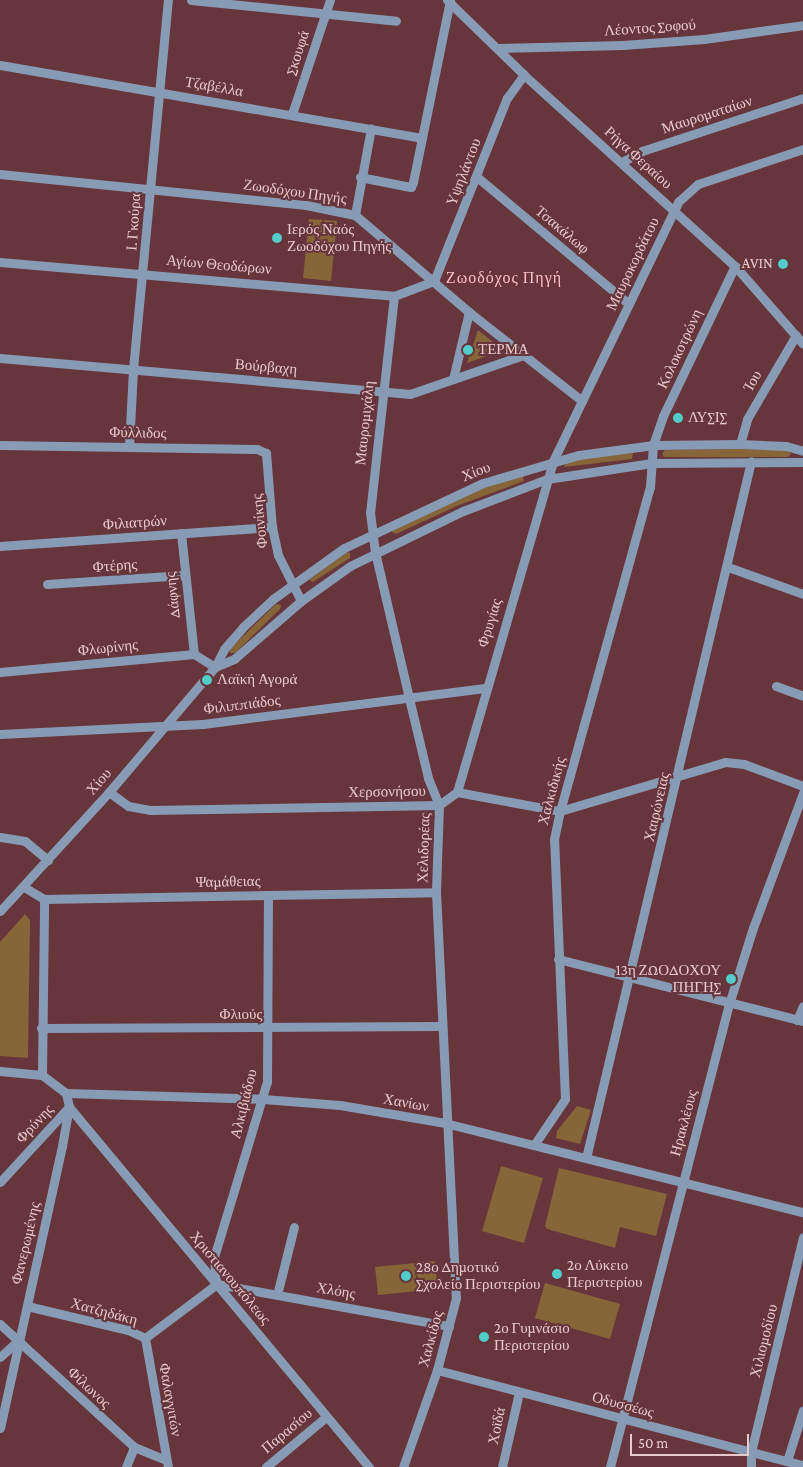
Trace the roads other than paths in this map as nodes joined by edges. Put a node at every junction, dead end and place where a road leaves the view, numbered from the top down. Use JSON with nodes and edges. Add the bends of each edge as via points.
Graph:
{"nodes":[{"id":1,"x":168,"y":0,"type":"edge"},
{"id":2,"x":191,"y":0,"type":"edge"},
{"id":3,"x":330,"y":0,"type":"edge"},
{"id":4,"x":449,"y":1,"type":"edge"},
{"id":5,"x":326,"y":14,"type":"junction"},
{"id":6,"x":396,"y":22,"type":"dead end"},
{"id":7,"x":803,"y":25,"type":"edge"},
{"id":8,"x":498,"y":48,"type":"junction"},
{"id":9,"x":0,"y":65,"type":"edge"},
{"id":10,"x":524,"y":75,"type":"junction"},
{"id":11,"x":160,"y":92,"type":"junction"},
{"id":12,"x":803,"y":98,"type":"edge"},
{"id":13,"x":292,"y":114,"type":"junction"},
{"id":14,"x":371,"y":128,"type":"junction"},
{"id":15,"x":422,"y":138,"type":"junction"},
{"id":16,"x":803,"y":149,"type":"edge"},
{"id":17,"x":622,"y":162,"type":"junction"},
{"id":18,"x":0,"y":174,"type":"edge"},
{"id":19,"x":477,"y":177,"type":"junction"},
{"id":20,"x":360,"y":178,"type":"junction"},
{"id":21,"x":150,"y":190,"type":"junction"},
{"id":22,"x":674,"y":210,"type":"junction"},
{"id":23,"x":355,"y":215,"type":"junction"},
{"id":24,"x":0,"y":262,"type":"edge"},
{"id":25,"x":735,"y":266,"type":"junction"},
{"id":26,"x":144,"y":273,"type":"junction"},
{"id":27,"x":434,"y":281,"type":"junction"},
{"id":28,"x":394,"y":296,"type":"junction"},
{"id":29,"x":629,"y":304,"type":"junction"},
{"id":30,"x":469,"y":312,"type":"junction"},
{"id":31,"x":796,"y":335,"type":"junction"},
{"id":32,"x":803,"y":344,"type":"edge"},
{"id":33,"x":523,"y":355,"type":"junction"},
{"id":34,"x":0,"y":358,"type":"edge"},
{"id":35,"x":133,"y":369,"type":"junction"},
{"id":36,"x":453,"y":379,"type":"junction"},
{"id":37,"x":382,"y":391,"type":"junction"},
{"id":38,"x":582,"y":401,"type":"junction"},
{"id":39,"x":740,"y":444,"type":"junction"},
{"id":40,"x":0,"y":445,"type":"edge"},
{"id":41,"x":653,"y":445,"type":"junction"},
{"id":42,"x":130,"y":446,"type":"junction"},
{"id":43,"x":803,"y":451,"type":"edge"},
{"id":44,"x":553,"y":461,"type":"junction"},
{"id":45,"x":751,"y":461,"type":"junction"},
{"id":46,"x":269,"y":462,"type":"joint"},
{"id":47,"x":803,"y":462,"type":"edge"},
{"id":48,"x":652,"y":463,"type":"junction"},
{"id":49,"x":547,"y":479,"type":"junction"},
{"id":50,"x":272,"y":528,"type":"junction"},
{"id":51,"x":372,"y":532,"type":"junction"},
{"id":52,"x":181,"y":533,"type":"junction"},
{"id":53,"x":0,"y":546,"type":"edge"},
{"id":54,"x":375,"y":552,"type":"junction"},
{"id":55,"x":728,"y":567,"type":"junction"},
{"id":56,"x":185,"y":575,"type":"junction"},
{"id":57,"x":47,"y":584,"type":"dead end"},
{"id":58,"x":290,"y":585,"type":"junction"},
{"id":59,"x":803,"y":594,"type":"edge"},
{"id":60,"x":301,"y":601,"type":"junction"},
{"id":61,"x":194,"y":654,"type":"junction"},
{"id":62,"x":215,"y":667,"type":"junction"},
{"id":63,"x":0,"y":672,"type":"edge"},
{"id":64,"x":776,"y":686,"type":"dead end"},
{"id":65,"x":485,"y":688,"type":"junction"},
{"id":66,"x":803,"y":696,"type":"edge"},
{"id":67,"x":409,"y":698,"type":"junction"},
{"id":68,"x":167,"y":725,"type":"junction"},
{"id":69,"x":0,"y":734,"type":"edge"},
{"id":70,"x":678,"y":776,"type":"junction"},
{"id":71,"x":803,"y":786,"type":"edge"},
{"id":72,"x":109,"y":792,"type":"junction"},
{"id":73,"x":457,"y":792,"type":"junction"},
{"id":74,"x":803,"y":793,"type":"edge"},
{"id":75,"x":439,"y":805,"type":"junction"},
{"id":76,"x":560,"y":811,"type":"junction"},
{"id":77,"x":0,"y":837,"type":"edge"},
{"id":78,"x":48,"y":860,"type":"junction"},
{"id":79,"x":24,"y":887,"type":"junction"},
{"id":80,"x":436,"y":892,"type":"junction"},
{"id":81,"x":268,"y":895,"type":"junction"},
{"id":82,"x":44,"y":899,"type":"junction"},
{"id":83,"x":0,"y":912,"type":"edge"},
{"id":84,"x":558,"y":959,"type":"junction"},
{"id":85,"x":631,"y":978,"type":"junction"},
{"id":86,"x":730,"y":1004,"type":"junction"},
{"id":87,"x":803,"y":1006,"type":"edge"},
{"id":88,"x":800,"y":1020,"type":"edge"},
{"id":89,"x":442,"y":1026,"type":"junction"},
{"id":90,"x":41,"y":1028,"type":"junction"},
{"id":91,"x":269,"y":1028,"type":"junction"},
{"id":92,"x":0,"y":1071,"type":"edge"},
{"id":93,"x":42,"y":1075,"type":"junction"},
{"id":94,"x":66,"y":1094,"type":"junction"},
{"id":95,"x":263,"y":1099,"type":"junction"},
{"id":96,"x":69,"y":1107,"type":"junction"},
{"id":97,"x":445,"y":1123,"type":"junction"},
{"id":98,"x":534,"y":1145,"type":"junction"},
{"id":99,"x":586,"y":1158,"type":"junction"},
{"id":100,"x":0,"y":1182,"type":"edge"},
{"id":101,"x":682,"y":1182,"type":"junction"},
{"id":102,"x":803,"y":1212,"type":"edge"},
{"id":103,"x":294,"y":1227,"type":"dead end"},
{"id":104,"x":803,"y":1237,"type":"edge"},
{"id":105,"x":217,"y":1284,"type":"junction"},
{"id":106,"x":276,"y":1295,"type":"junction"},
{"id":107,"x":27,"y":1306,"type":"junction"},
{"id":108,"x":0,"y":1324,"type":"edge"},
{"id":109,"x":449,"y":1326,"type":"junction"},
{"id":110,"x":144,"y":1338,"type":"junction"},
{"id":111,"x":18,"y":1341,"type":"junction"},
{"id":112,"x":0,"y":1357,"type":"edge"},
{"id":113,"x":437,"y":1370,"type":"junction"},
{"id":114,"x":519,"y":1392,"type":"junction"},
{"id":115,"x":803,"y":1410,"type":"edge"},
{"id":116,"x":326,"y":1417,"type":"junction"},
{"id":117,"x":622,"y":1420,"type":"junction"},
{"id":118,"x":0,"y":1428,"type":"edge"},
{"id":119,"x":134,"y":1448,"type":"junction"},
{"id":120,"x":751,"y":1452,"type":"junction"},
{"id":121,"x":787,"y":1461,"type":"junction"},
{"id":122,"x":167,"y":1464,"type":"edge"},
{"id":123,"x":803,"y":1465,"type":"edge"},
{"id":124,"x":126,"y":1467,"type":"edge"},
{"id":125,"x":266,"y":1467,"type":"edge"},
{"id":126,"x":369,"y":1467,"type":"edge"},
{"id":127,"x":403,"y":1467,"type":"edge"},
{"id":128,"x":502,"y":1467,"type":"edge"},
{"id":129,"x":610,"y":1467,"type":"edge"},
{"id":130,"x":751,"y":1467,"type":"edge"}],
"edges":[{"from":1,"to":11,"type":"street","name":"Ι. Γκούρα"},
{"from":2,"to":5,"type":"street"},
{"from":3,"to":5,"type":"street","name":"Σκουφά"},
{"from":4,"to":8,"type":"street","name":"Ρήγα Φεραίου"},
{"from":4,"to":15,"type":"street"},
{"from":5,"to":6,"type":"street"},
{"from":5,"to":13,"type":"street","name":"Σκουφά"},
{"from":7,"to":8,"type":"street","name":"Λέοντος Σοφού","via":[[659,42]]},
{"from":8,"to":10,"type":"street","name":"Ρήγα Φεραίου"},
{"from":9,"to":11,"type":"street","name":"Τζαβέλλα"},
{"from":10,"to":17,"type":"street","name":"Ρήγα Φεραίου"},
{"from":10,"to":19,"type":"street","name":"Υψηλάντου","via":[[506,98]]},
{"from":11,"to":13,"type":"street","name":"Τζαβέλλα"},
{"from":11,"to":21,"type":"street","name":"Ι. Γκούρα"},
{"from":12,"to":17,"type":"street","name":"Μαυροματαίων","via":[[642,151]]},
{"from":13,"to":14,"type":"street","name":"Τζαβέλλα"},
{"from":14,"to":15,"type":"street","name":"Τζαβέλλα"},
{"from":14,"to":20,"type":"street"},
{"from":15,"to":20,"type":"street","via":[[411,187]]},
{"from":16,"to":22,"type":"street","name":"Μαυροκορδάτου","via":[[698,184]]},
{"from":17,"to":22,"type":"street","name":"Ρήγα Φεραίου"},
{"from":18,"to":21,"type":"street","name":"Ζωοδόχου Πηγής"},
{"from":19,"to":27,"type":"street","name":"Υψηλάντου"},
{"from":19,"to":29,"type":"street","name":"Τσακάλωφ"},
{"from":20,"to":23,"type":"street"},
{"from":21,"to":23,"type":"street","name":"Ζωοδόχου Πηγής","via":[[306,205]]},
{"from":21,"to":26,"type":"street","name":"Ι. Γκούρα"},
{"from":22,"to":25,"type":"street","name":"Ρήγα Φεραίου"},
{"from":22,"to":29,"type":"street","name":"Μαυροκορδάτου"},
{"from":23,"to":27,"type":"street","name":"Ζωοδόχου Πηγής"},
{"from":24,"to":26,"type":"street","name":"Αγίων Θεοδώρων"},
{"from":25,"to":31,"type":"street","name":"Ρήγα Φεραίου"},
{"from":25,"to":41,"type":"street","name":"Κολοκοτρώνη","via":[[663,416]]},
{"from":26,"to":28,"type":"street","name":"Αγίων Θεοδώρων"},
{"from":26,"to":35,"type":"street","name":"Ι. Γκούρα"},
{"from":27,"to":28,"type":"street","name":"Αγίων Θεοδώρων"},
{"from":27,"to":30,"type":"street","name":"Ζωοδόχου Πηγής"},
{"from":28,"to":37,"type":"street","name":"Μαυρομιχάλη"},
{"from":29,"to":38,"type":"street","name":"Μαυροκορδάτου"},
{"from":30,"to":33,"type":"street","name":"Ζωοδόχου Πηγής"},
{"from":30,"to":36,"type":"street"},
{"from":31,"to":32,"type":"street","name":"Ρήγα Φεραίου"},
{"from":31,"to":39,"type":"street","name":"Ίου","via":[[747,419]]},
{"from":33,"to":36,"type":"street","name":"Βούρβαχη"},
{"from":33,"to":38,"type":"street","name":"Ζωοδόχου Πηγής"},
{"from":34,"to":35,"type":"street","name":"Βούρβαχη"},
{"from":35,"to":37,"type":"street","name":"Βούρβαχη"},
{"from":35,"to":42,"type":"street","name":"Ι. Γκούρα"},
{"from":36,"to":37,"type":"street","name":"Βούρβαχη","via":[[410,394]]},
{"from":37,"to":51,"type":"street","name":"Μαυρομιχάλη","via":[[370,512]]},
{"from":38,"to":44,"type":"street","name":"Μαυροκορδάτου"},
{"from":39,"to":41,"type":"street","name":"Χίου"},
{"from":39,"to":43,"type":"street","name":"Χίου","via":[[786,446]]},
{"from":40,"to":42,"type":"street","name":"Φύλλιδος"},
{"from":41,"to":44,"type":"street","name":"Χίου"},
{"from":41,"to":48,"type":"street","name":"Χαλκιδικής"},
{"from":42,"to":46,"type":"street","name":"Φύλλιδος","via":[[258,449],[266,453]]},
{"from":44,"to":49,"type":"street","name":"Φρυγίας"},
{"from":44,"to":51,"type":"street","name":"Χίου","via":[[482,483]]},
{"from":45,"to":47,"type":"street","name":"Χίου"},
{"from":45,"to":48,"type":"street","name":"Χίου"},
{"from":45,"to":55,"type":"street","name":"Χαιρώνειας"},
{"from":46,"to":50,"type":"street","name":"Φοινίκης"},
{"from":48,"to":49,"type":"street","name":"Χίου"},
{"from":48,"to":76,"type":"street","name":"Χαλκιδικής","via":[[650,487]]},
{"from":49,"to":54,"type":"street","name":"Χίου","via":[[471,508]]},
{"from":49,"to":65,"type":"street","name":"Φρυγίας"},
{"from":50,"to":52,"type":"street","name":"Φιλιατρών"},
{"from":50,"to":58,"type":"street","name":"Φοινίκης"},
{"from":51,"to":54,"type":"street","name":"Μαυρομιχάλη"},
{"from":51,"to":58,"type":"street","name":"Χίου"},
{"from":52,"to":53,"type":"street","name":"Φιλιατρών"},
{"from":52,"to":56,"type":"street","name":"Δάφνης"},
{"from":54,"to":60,"type":"street","name":"Χίου"},
{"from":54,"to":67,"type":"street","name":"Χελιδορέας"},
{"from":55,"to":59,"type":"street"},
{"from":55,"to":70,"type":"street","name":"Χαιρώνειας"},
{"from":56,"to":57,"type":"street","name":"Φτέρης"},
{"from":56,"to":61,"type":"street","name":"Δάφνης"},
{"from":58,"to":60,"type":"street","name":"Φοινίκης"},
{"from":58,"to":62,"type":"street","name":"Χίου","via":[[243,627],[224,649]]},
{"from":60,"to":62,"type":"street","name":"Χίου","via":[[234,659]]},
{"from":61,"to":62,"type":"street"},
{"from":61,"to":63,"type":"street","name":"Φλωρίνης"},
{"from":62,"to":68,"type":"street","name":"Χίου"},
{"from":64,"to":66,"type":"street"},
{"from":65,"to":67,"type":"street","name":"Φιλιππιάδος"},
{"from":65,"to":73,"type":"street","name":"Φρυγίας"},
{"from":67,"to":68,"type":"street","name":"Φιλιππιάδος","via":[[203,724]]},
{"from":67,"to":75,"type":"street","name":"Χελιδορέας","via":[[428,778]]},
{"from":68,"to":69,"type":"street","name":"Φιλιππιάδος"},
{"from":68,"to":72,"type":"street","name":"Χίου"},
{"from":70,"to":71,"type":"street","via":[[725,762],[744,764]]},
{"from":70,"to":76,"type":"street"},
{"from":70,"to":85,"type":"street","name":"Χαιρώνειας"},
{"from":72,"to":75,"type":"street","name":"Χερσονήσου","via":[[128,806],[150,810]]},
{"from":72,"to":78,"type":"street","name":"Χίου"},
{"from":73,"to":75,"type":"street","name":"Χερσονήσου"},
{"from":73,"to":76,"type":"street"},
{"from":74,"to":86,"type":"street","name":"Ηρακλέους","via":[[753,928]]},
{"from":75,"to":80,"type":"street","name":"Χελιδορέας"},
{"from":76,"to":84,"type":"street","name":"Χαλκιδικής","via":[[554,839]]},
{"from":77,"to":78,"type":"street","via":[[24,841]]},
{"from":78,"to":79,"type":"street","name":"Χίου"},
{"from":79,"to":82,"type":"street"},
{"from":79,"to":83,"type":"street","name":"Χίου"},
{"from":80,"to":81,"type":"street","name":"Ψαμάθειας"},
{"from":80,"to":89,"type":"street","name":"Χελιδορέας"},
{"from":81,"to":82,"type":"street","name":"Ψαμάθειας"},
{"from":81,"to":91,"type":"street","name":"Αλκιβιάδου"},
{"from":82,"to":90,"type":"street"},
{"from":84,"to":85,"type":"street"},
{"from":84,"to":98,"type":"street","name":"Χαλκιδικής","via":[[565,1099]]},
{"from":85,"to":86,"type":"street"},
{"from":85,"to":99,"type":"street","name":"Χαιρώνειας"},
{"from":86,"to":88,"type":"street"},
{"from":86,"to":101,"type":"street","name":"Ηρακλέους"},
{"from":87,"to":88,"type":"street"},
{"from":89,"to":91,"type":"street","name":"Φλιούς"},
{"from":89,"to":97,"type":"street","name":"Χελιδορέας"},
{"from":90,"to":91,"type":"street","name":"Φλιούς"},
{"from":90,"to":93,"type":"street"},
{"from":91,"to":95,"type":"street","name":"Αλκιβιάδου","via":[[267,1082]]},
{"from":92,"to":93,"type":"street"},
{"from":93,"to":94,"type":"street"},
{"from":94,"to":95,"type":"street","name":"Χανίων"},
{"from":94,"to":96,"type":"street","name":"Φανερωμένης"},
{"from":95,"to":97,"type":"street","name":"Χανίων","via":[[340,1105]]},
{"from":95,"to":105,"type":"street","name":"Αλκιβιάδου","via":[[214,1257]]},
{"from":96,"to":100,"type":"street","name":"Φρύνης"},
{"from":96,"to":105,"type":"street","name":"Χριστιανουπόλεως"},
{"from":96,"to":107,"type":"street","name":"Φανερωμένης"},
{"from":97,"to":98,"type":"street","name":"Χανίων"},
{"from":97,"to":109,"type":"street","name":"Χαλκίδος","via":[[450,1154],[456,1298]]},
{"from":98,"to":99,"type":"street","name":"Χανίων"},
{"from":99,"to":101,"type":"street","name":"Χανίων"},
{"from":101,"to":102,"type":"street","name":"Χανίων"},
{"from":101,"to":117,"type":"street","name":"Ηρακλέους"},
{"from":103,"to":106,"type":"street"},
{"from":104,"to":120,"type":"street","name":"Χιλιομοδίου"},
{"from":105,"to":106,"type":"street","name":"Χλόης"},
{"from":105,"to":110,"type":"street","name":"Χατζηδάκη"},
{"from":105,"to":116,"type":"street","name":"Χριστιανουπόλεως"},
{"from":106,"to":109,"type":"street","name":"Χλόης"},
{"from":107,"to":110,"type":"street","name":"Χατζηδάκη","via":[[128,1330]]},
{"from":107,"to":111,"type":"street","name":"Φανερωμένης"},
{"from":108,"to":111,"type":"street","name":"Φίλωνος"},
{"from":109,"to":113,"type":"street","name":"Χαλκίδος"},
{"from":110,"to":122,"type":"street","name":"Φαλαγγιτών"},
{"from":111,"to":112,"type":"street"},
{"from":111,"to":118,"type":"street","name":"Φανερωμένης"},
{"from":111,"to":119,"type":"street","name":"Φίλωνος"},
{"from":113,"to":114,"type":"street","name":"Οδυσσέως"},
{"from":113,"to":127,"type":"street","name":"Χαλκίδος"},
{"from":114,"to":117,"type":"street","name":"Οδυσσέως"},
{"from":114,"to":128,"type":"street","name":"Χοϊδά"},
{"from":115,"to":121,"type":"street"},
{"from":116,"to":125,"type":"street","name":"Παρασίου"},
{"from":116,"to":126,"type":"street","name":"Χριστιανουπόλεως"},
{"from":117,"to":120,"type":"street","name":"Οδυσσέως"},
{"from":117,"to":129,"type":"street","name":"Ηρακλέους"},
{"from":119,"to":122,"type":"street","name":"Φίλωνος"},
{"from":119,"to":124,"type":"street"},
{"from":120,"to":121,"type":"street","name":"Οδυσσέως"},
{"from":120,"to":130,"type":"street","name":"Χιλιομοδίου"},
{"from":121,"to":123,"type":"street","name":"Οδυσσέως"}]}
